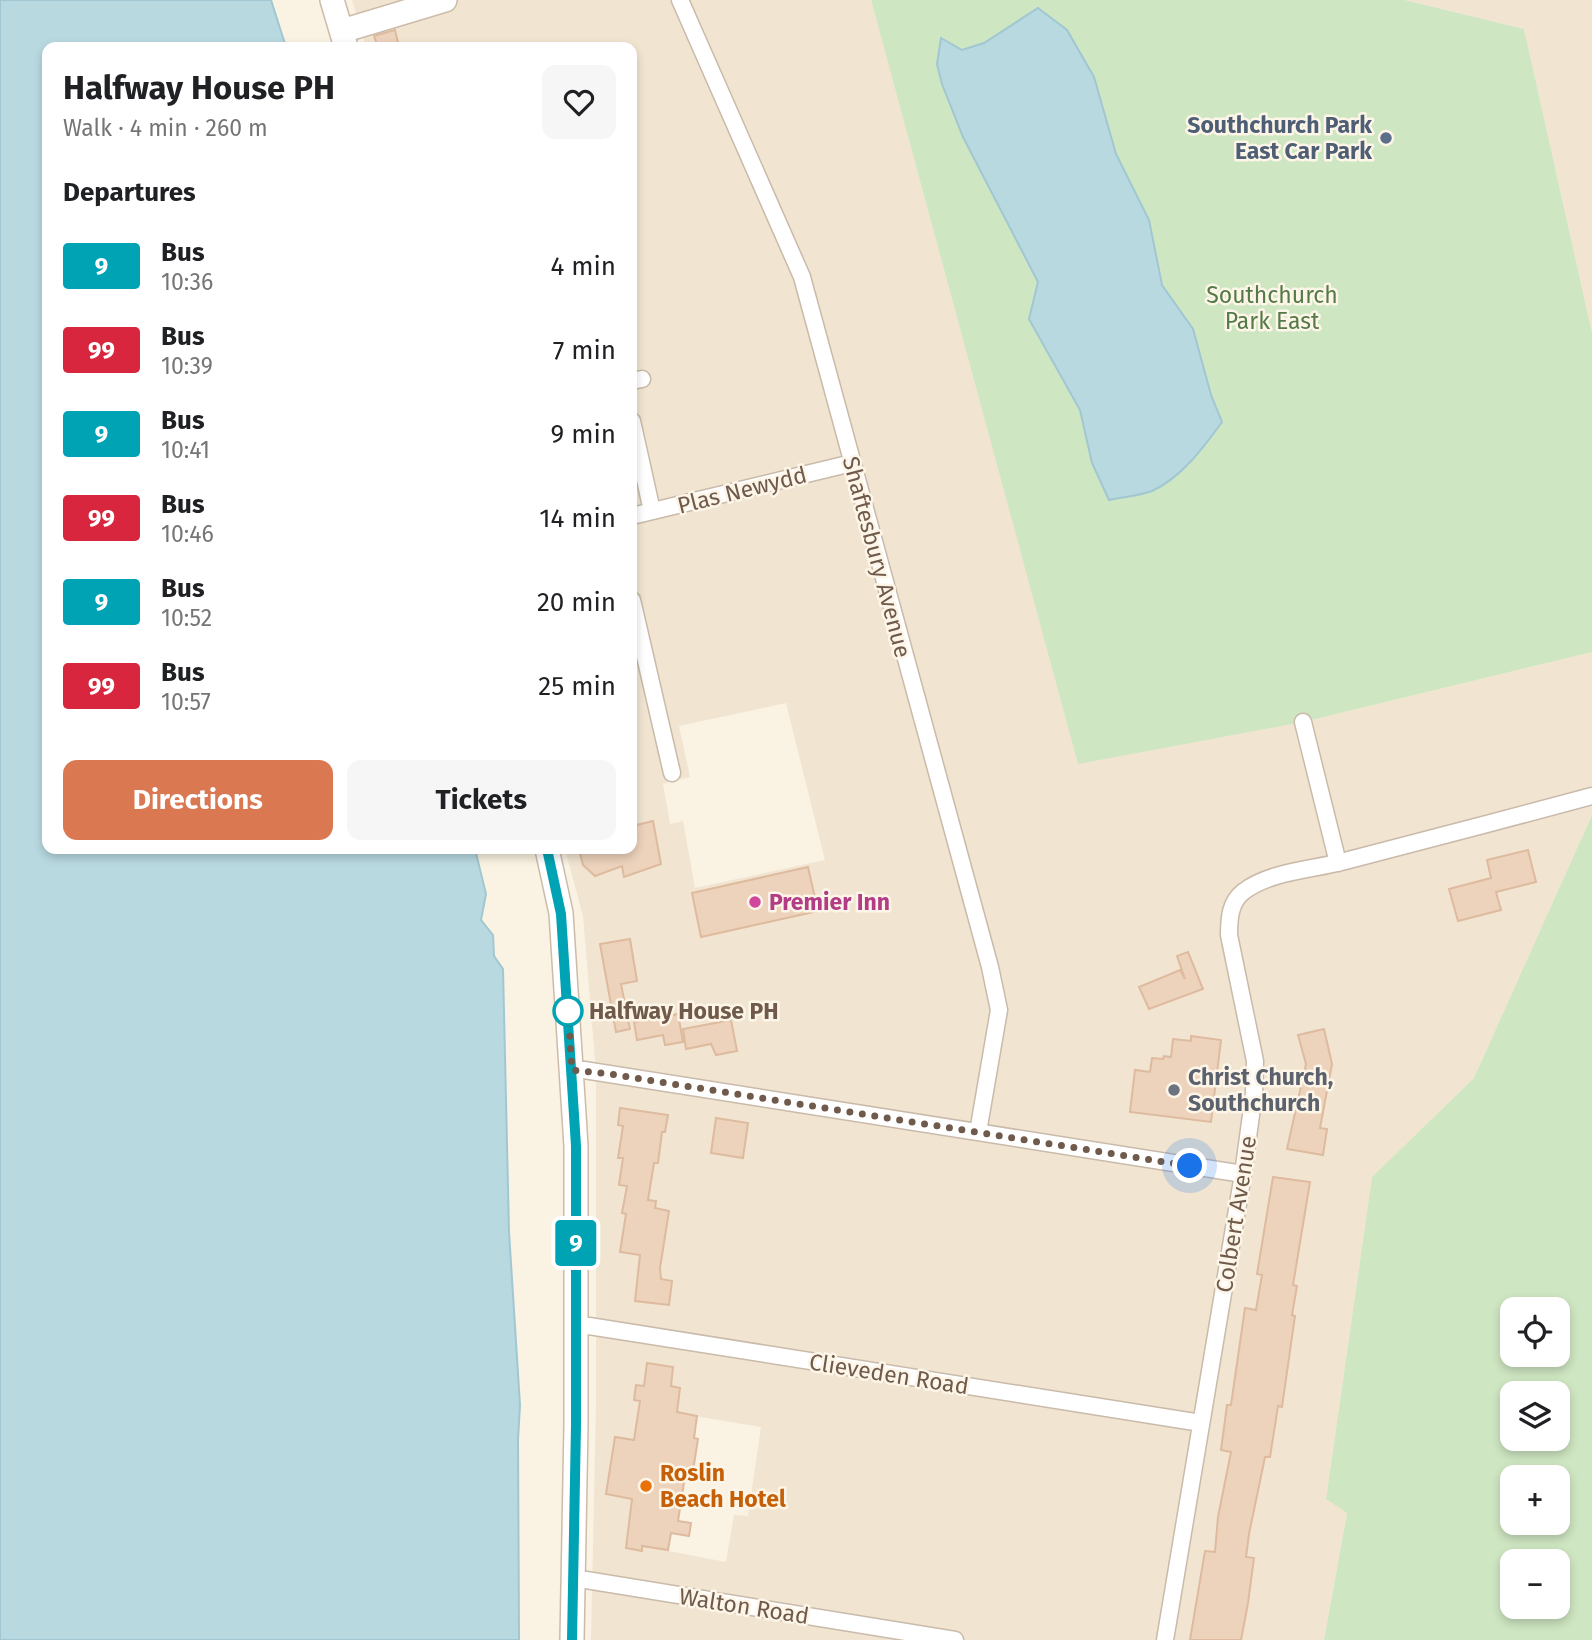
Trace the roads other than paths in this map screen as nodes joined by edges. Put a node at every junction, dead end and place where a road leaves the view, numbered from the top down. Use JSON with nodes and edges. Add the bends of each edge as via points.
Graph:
{"nodes":[{"id":1,"x":332,"y":0,"type":"edge"},
{"id":2,"x":445,"y":0,"type":"edge"},
{"id":3,"x":680,"y":0,"type":"edge"},
{"id":4,"x":344,"y":39,"type":"edge"},
{"id":5,"x":637,"y":444,"type":"edge"},
{"id":6,"x":852,"y":463,"type":"junction"},
{"id":7,"x":652,"y":511,"type":"junction"},
{"id":8,"x":637,"y":515,"type":"edge"},
{"id":9,"x":637,"y":621,"type":"edge"},
{"id":10,"x":1303,"y":722,"type":"dead end"},
{"id":11,"x":673,"y":773,"type":"dead end"},
{"id":12,"x":1592,"y":796,"type":"edge"},
{"id":13,"x":548,"y":854,"type":"edge"},
{"id":14,"x":1338,"y":863,"type":"junction"},
{"id":15,"x":572,"y":1070,"type":"junction"},
{"id":16,"x":978,"y":1132,"type":"junction"},
{"id":17,"x":1243,"y":1174,"type":"junction"},
{"id":18,"x":576,"y":1326,"type":"junction"},
{"id":19,"x":1201,"y":1423,"type":"junction"},
{"id":20,"x":574,"y":1580,"type":"junction"},
{"id":21,"x":572,"y":1640,"type":"edge"},
{"id":22,"x":955,"y":1640,"type":"edge"},
{"id":23,"x":1165,"y":1640,"type":"edge"}],
"edges":[{"from":1,"to":4,"type":"main road"},
{"from":2,"to":4,"type":"main road"},
{"from":3,"to":6,"type":"street","name":"Shaftesbury Avenue","via":[[802,276]]},
{"from":5,"to":7,"type":"street"},
{"from":6,"to":7,"type":"street","name":"Plas Newydd"},
{"from":6,"to":16,"type":"street","name":"Shaftesbury Avenue","via":[[998,997]]},
{"from":7,"to":8,"type":"street","name":"Plas Newydd"},
{"from":9,"to":11,"type":"street"},
{"from":10,"to":14,"type":"street"},
{"from":12,"to":14,"type":"street","name":"Colbert Avenue"},
{"from":13,"to":15,"type":"main road","via":[[561,914]]},
{"from":14,"to":17,"type":"street","name":"Colbert Avenue","via":[[1254,884],[1236,899],[1229,917],[1256,1070]]},
{"from":15,"to":16,"type":"street"},
{"from":15,"to":18,"type":"main road"},
{"from":16,"to":17,"type":"street"},
{"from":17,"to":19,"type":"street","name":"Colbert Avenue"},
{"from":18,"to":19,"type":"street","name":"Clieveden Road"},
{"from":18,"to":20,"type":"main road"},
{"from":19,"to":23,"type":"street","name":"Colbert Avenue"},
{"from":20,"to":21,"type":"main road"},
{"from":20,"to":22,"type":"street","name":"Walton Road"}]}
